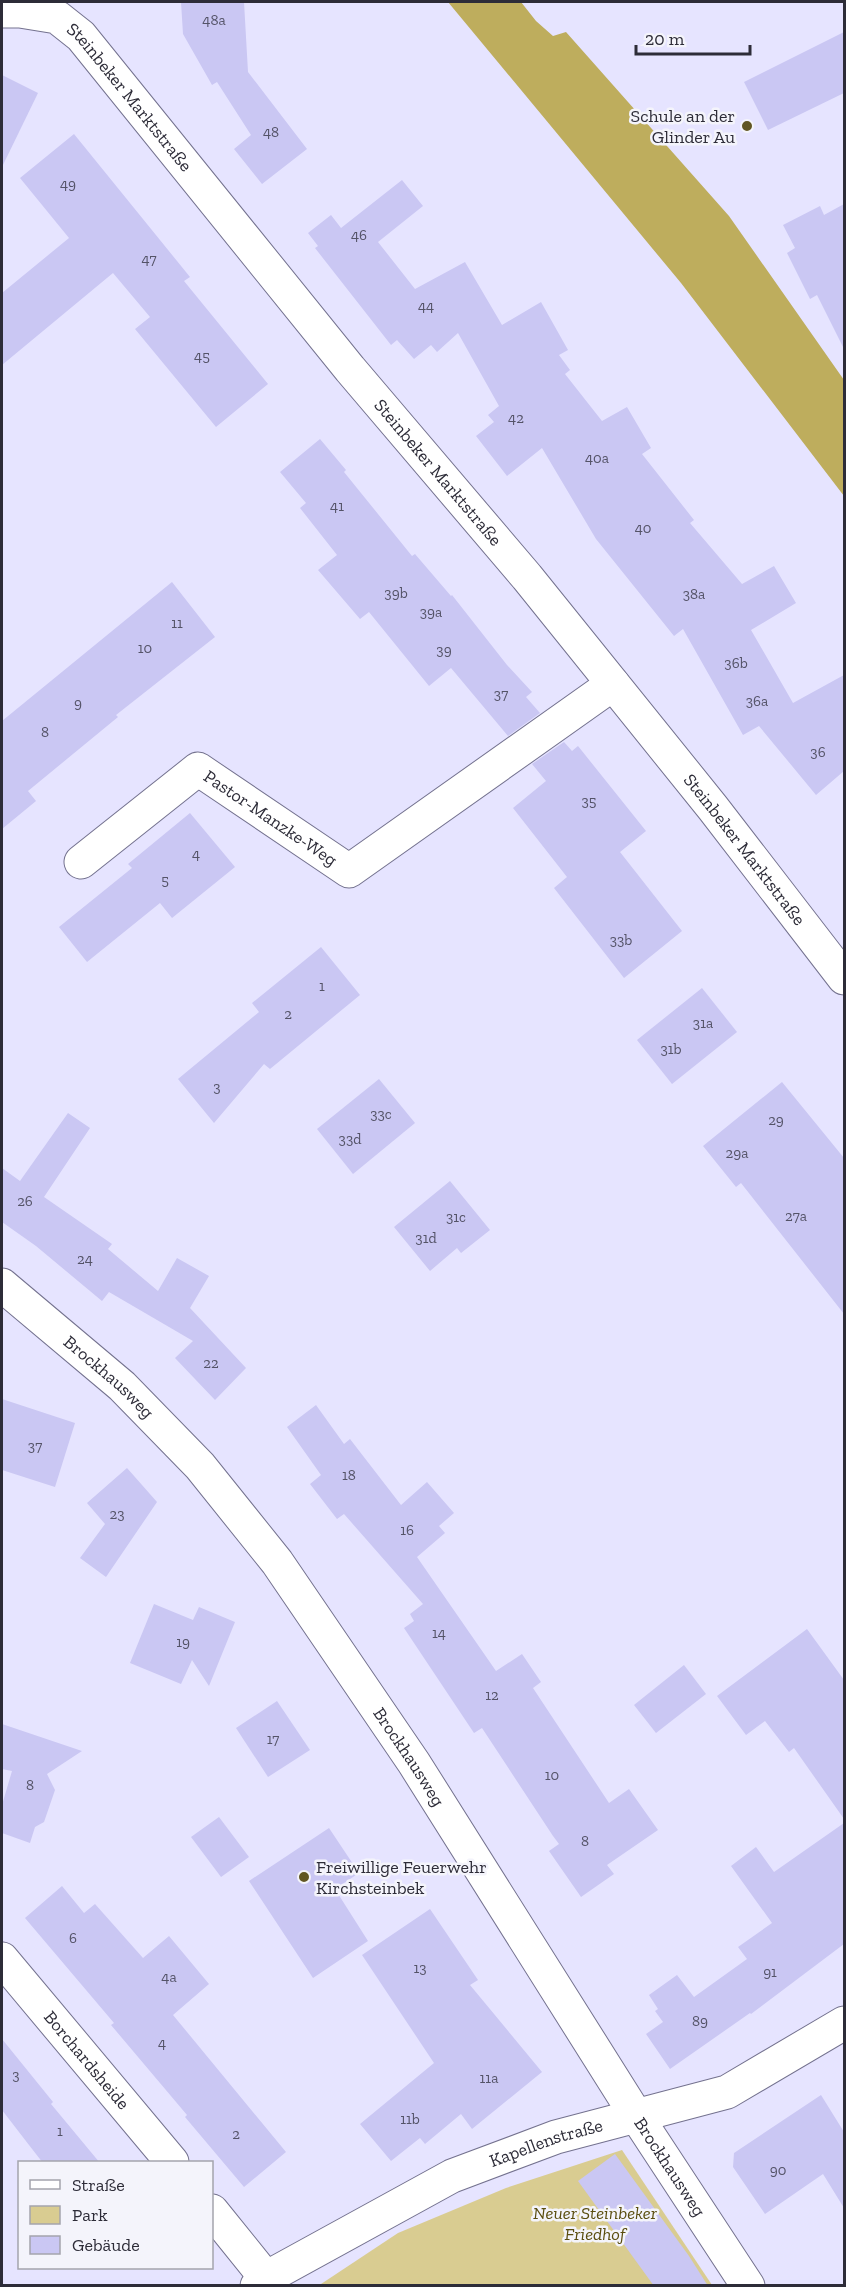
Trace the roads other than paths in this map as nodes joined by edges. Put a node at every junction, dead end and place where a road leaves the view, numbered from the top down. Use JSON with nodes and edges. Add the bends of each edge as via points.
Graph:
{"nodes":[{"id":1,"x":57,"y":9,"type":"edge"},
{"id":2,"x":2,"y":11,"type":"edge"},
{"id":3,"x":613,"y":684,"type":"junction"},
{"id":4,"x":81,"y":862,"type":"dead end"},
{"id":5,"x":844,"y":978,"type":"edge"},
{"id":6,"x":2,"y":1285,"type":"edge"},
{"id":7,"x":2,"y":1959,"type":"edge"},
{"id":8,"x":844,"y":2023,"type":"edge"},
{"id":9,"x":637,"y":2117,"type":"junction"},
{"id":10,"x":170,"y":2161,"type":"edge"},
{"id":11,"x":213,"y":2212,"type":"edge"},
{"id":12,"x":261,"y":2282,"type":"edge"},
{"id":13,"x":748,"y":2286,"type":"edge"}],
"edges":[{"from":1,"to":2,"type":"street","name":"Steinbeker Marktstraße"},
{"from":1,"to":3,"type":"street","name":"Steinbeker Marktstraße"},
{"from":3,"to":4,"type":"street","name":"Pastor-Manzke-Weg","via":[[349,871],[198,769]]},
{"from":3,"to":5,"type":"street","name":"Steinbeker Marktstraße"},
{"from":6,"to":9,"type":"street","name":"Brockhausweg","via":[[122,1386],[200,1466],[277,1562],[414,1763]]},
{"from":7,"to":10,"type":"street","name":"Borchardsheide"},
{"from":8,"to":9,"type":"street","name":"Kapellenstraße","via":[[727,2092]]},
{"from":9,"to":12,"type":"street","name":"Kapellenstraße","via":[[556,2137],[453,2176]]},
{"from":9,"to":13,"type":"street","name":"Brockhausweg"},
{"from":11,"to":12,"type":"street"}]}
